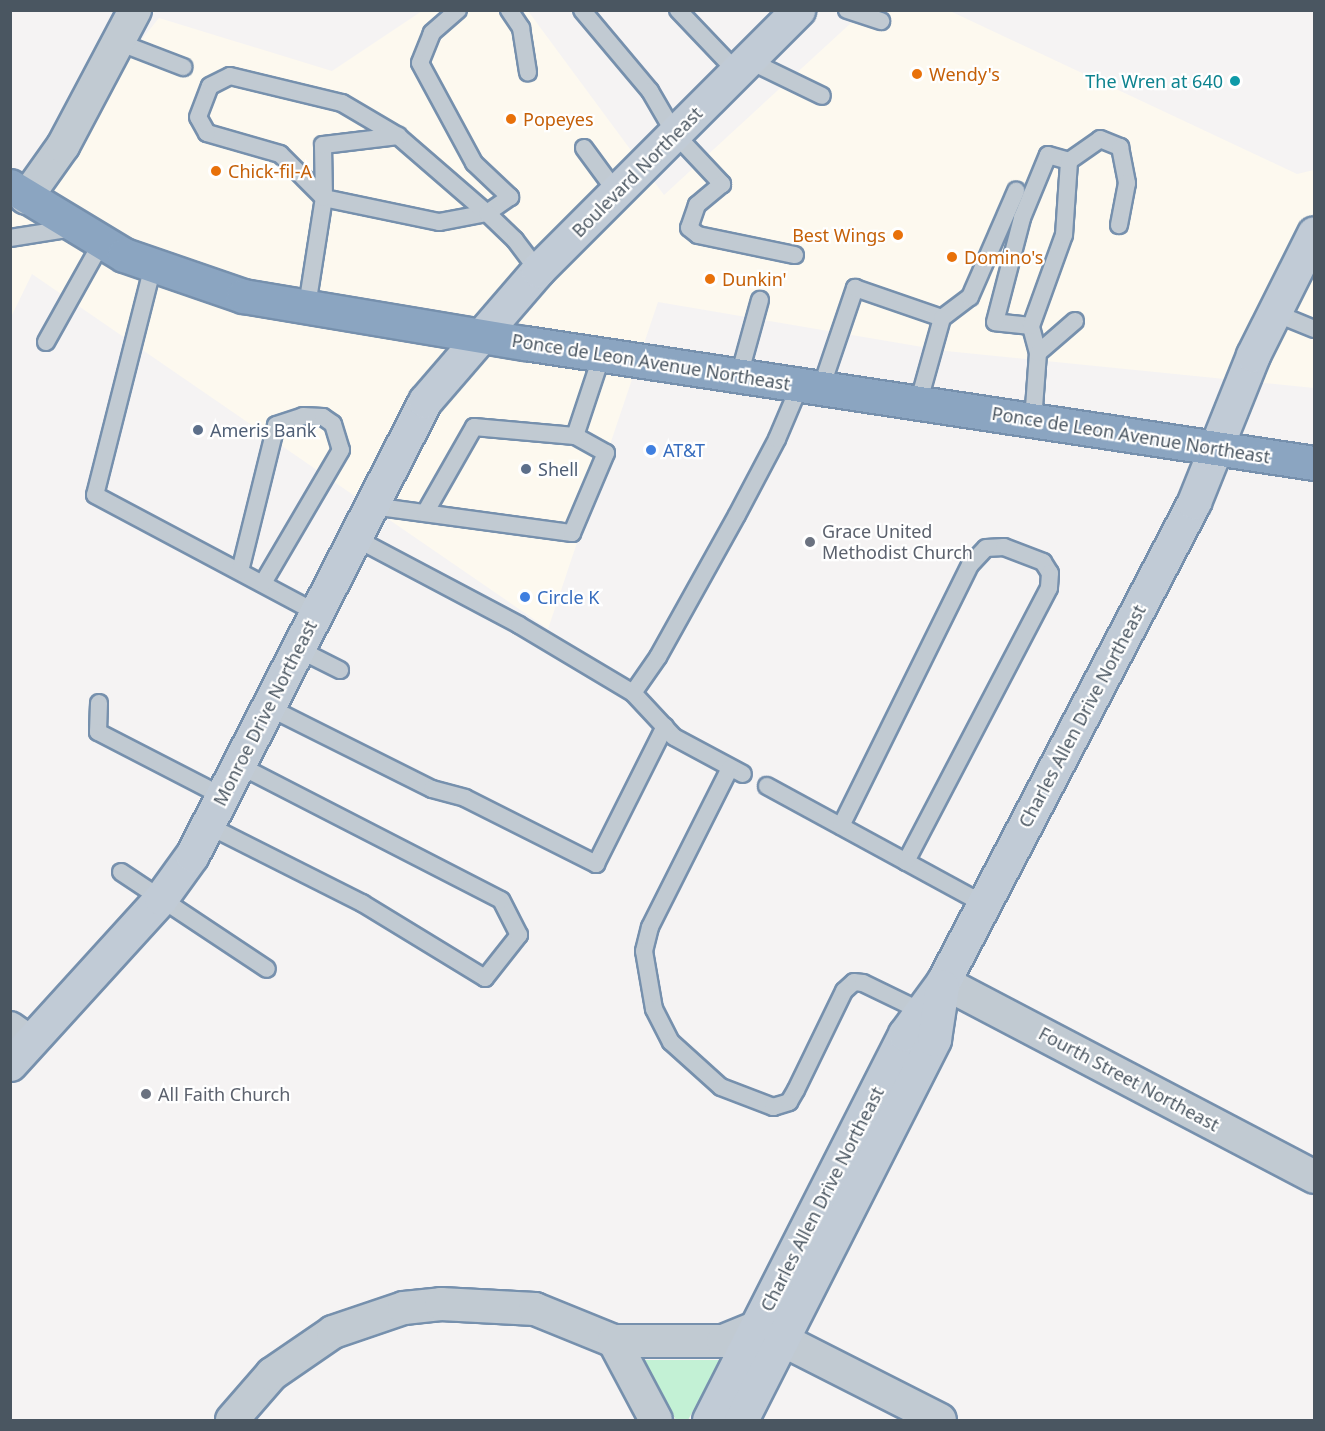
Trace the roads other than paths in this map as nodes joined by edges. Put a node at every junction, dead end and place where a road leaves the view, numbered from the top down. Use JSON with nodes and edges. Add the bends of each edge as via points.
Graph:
{"nodes":[{"id":1,"x":135,"y":10,"type":"edge"},
{"id":2,"x":458,"y":10,"type":"edge"},
{"id":3,"x":509,"y":10,"type":"edge"},
{"id":4,"x":582,"y":10,"type":"edge"},
{"id":5,"x":678,"y":10,"type":"edge"},
{"id":6,"x":847,"y":10,"type":"edge"},
{"id":7,"x":794,"y":12,"type":"edge"},
{"id":8,"x":882,"y":21,"type":"dead end"},
{"id":9,"x":118,"y":42,"type":"junction"},
{"id":10,"x":743,"y":66,"type":"junction"},
{"id":11,"x":183,"y":67,"type":"dead end"},
{"id":12,"x":528,"y":72,"type":"dead end"},
{"id":13,"x":822,"y":96,"type":"dead end"},
{"id":14,"x":675,"y":134,"type":"junction"},
{"id":15,"x":398,"y":136,"type":"junction"},
{"id":16,"x":584,"y":148,"type":"dead end"},
{"id":17,"x":1069,"y":161,"type":"junction"},
{"id":18,"x":1016,"y":191,"type":"dead end"},
{"id":19,"x":18,"y":192,"type":"edge"},
{"id":20,"x":617,"y":192,"type":"junction"},
{"id":21,"x":324,"y":198,"type":"junction"},
{"id":22,"x":487,"y":213,"type":"junction"},
{"id":23,"x":1119,"y":225,"type":"dead end"},
{"id":24,"x":1314,"y":233,"type":"edge"},
{"id":25,"x":88,"y":235,"type":"junction"},
{"id":26,"x":10,"y":238,"type":"edge"},
{"id":27,"x":795,"y":255,"type":"dead end"},
{"id":28,"x":153,"y":266,"type":"junction"},
{"id":29,"x":538,"y":270,"type":"junction"},
{"id":30,"x":760,"y":300,"type":"dead end"},
{"id":31,"x":307,"y":306,"type":"junction"},
{"id":32,"x":1275,"y":313,"type":"junction"},
{"id":33,"x":942,"y":318,"type":"junction"},
{"id":34,"x":1075,"y":321,"type":"dead end"},
{"id":35,"x":1031,"y":326,"type":"junction"},
{"id":36,"x":1314,"y":329,"type":"edge"},
{"id":37,"x":480,"y":336,"type":"junction"},
{"id":38,"x":46,"y":342,"type":"dead end"},
{"id":39,"x":1038,"y":353,"type":"junction"},
{"id":40,"x":602,"y":354,"type":"junction"},
{"id":41,"x":739,"y":376,"type":"junction"},
{"id":42,"x":810,"y":387,"type":"junction"},
{"id":43,"x":918,"y":404,"type":"junction"},
{"id":44,"x":1033,"y":421,"type":"junction"},
{"id":45,"x":575,"y":436,"type":"junction"},
{"id":46,"x":1218,"y":449,"type":"junction"},
{"id":47,"x":1314,"y":463,"type":"edge"},
{"id":48,"x":372,"y":506,"type":"junction"},
{"id":49,"x":425,"y":513,"type":"junction"},
{"id":50,"x":355,"y":538,"type":"junction"},
{"id":51,"x":240,"y":571,"type":"junction"},
{"id":52,"x":263,"y":583,"type":"junction"},
{"id":53,"x":317,"y":613,"type":"junction"},
{"id":54,"x":298,"y":649,"type":"junction"},
{"id":55,"x":340,"y":670,"type":"dead end"},
{"id":56,"x":633,"y":693,"type":"junction"},
{"id":57,"x":99,"y":703,"type":"dead end"},
{"id":58,"x":268,"y":707,"type":"junction"},
{"id":59,"x":665,"y":726,"type":"junction"},
{"id":60,"x":238,"y":765,"type":"junction"},
{"id":61,"x":767,"y":786,"type":"dead end"},
{"id":62,"x":222,"y":796,"type":"junction"},
{"id":63,"x":207,"y":825,"type":"junction"},
{"id":64,"x":841,"y":826,"type":"junction"},
{"id":65,"x":906,"y":862,"type":"junction"},
{"id":66,"x":121,"y":872,"type":"dead end"},
{"id":67,"x":161,"y":898,"type":"junction"},
{"id":68,"x":983,"y":904,"type":"junction"},
{"id":69,"x":267,"y":969,"type":"dead end"},
{"id":70,"x":942,"y":982,"type":"junction"},
{"id":71,"x":921,"y":1011,"type":"junction"},
{"id":72,"x":17,"y":1045,"type":"edge"},
{"id":73,"x":1314,"y":1177,"type":"edge"},
{"id":74,"x":769,"y":1333,"type":"junction"},
{"id":75,"x":614,"y":1341,"type":"junction"},
{"id":76,"x":232,"y":1420,"type":"edge"},
{"id":77,"x":656,"y":1420,"type":"edge"},
{"id":78,"x":710,"y":1420,"type":"edge"},
{"id":79,"x":741,"y":1420,"type":"edge"},
{"id":80,"x":940,"y":1420,"type":"edge"}],
"edges":[{"from":1,"to":9,"type":"street"},
{"from":2,"to":22,"type":"lane","via":[[432,33],[420,63],[474,164],[510,197]]},
{"from":3,"to":12,"type":"lane","via":[[521,27]]},
{"from":4,"to":14,"type":"lane","via":[[650,91]]},
{"from":5,"to":10,"type":"lane"},
{"from":6,"to":8,"type":"lane"},
{"from":7,"to":10,"type":"street","name":"Boulevard Northeast"},
{"from":9,"to":11,"type":"lane"},
{"from":9,"to":19,"type":"street","via":[[63,146]]},
{"from":10,"to":13,"type":"lane"},
{"from":10,"to":14,"type":"street","name":"Boulevard Northeast"},
{"from":14,"to":20,"type":"street","name":"Boulevard Northeast"},
{"from":14,"to":27,"type":"lane","via":[[723,184],[697,204],[689,228],[698,235]]},
{"from":15,"to":21,"type":"lane","via":[[323,146]]},
{"from":15,"to":21,"type":"lane","via":[[342,103],[230,76],[210,86],[198,117],[207,133],[280,154]]},
{"from":15,"to":22,"type":"lane"},
{"from":16,"to":20,"type":"lane"},
{"from":17,"to":23,"type":"lane","via":[[1100,140],[1120,147],[1127,183]]},
{"from":17,"to":35,"type":"lane","via":[[1064,235]]},
{"from":17,"to":35,"type":"lane","via":[[1048,155],[1022,218],[995,322]]},
{"from":18,"to":33,"type":"lane","via":[[970,297]]},
{"from":19,"to":25,"type":"highway","name":"Ponce de Leon Avenue Northeast"},
{"from":20,"to":29,"type":"street","name":"Boulevard Northeast"},
{"from":21,"to":22,"type":"lane","via":[[438,222]]},
{"from":21,"to":31,"type":"lane"},
{"from":22,"to":29,"type":"lane"},
{"from":24,"to":32,"type":"street","name":"Charles Allen Drive Northeast"},
{"from":25,"to":26,"type":"lane"},
{"from":25,"to":28,"type":"highway","name":"Ponce de Leon Avenue Northeast"},
{"from":25,"to":38,"type":"lane"},
{"from":28,"to":31,"type":"highway","name":"Ponce de Leon Avenue Northeast","via":[[243,296]]},
{"from":28,"to":51,"type":"lane","via":[[95,495]]},
{"from":29,"to":37,"type":"street","name":"Boulevard Northeast"},
{"from":30,"to":41,"type":"lane"},
{"from":31,"to":37,"type":"highway","name":"Ponce de Leon Avenue Northeast"},
{"from":32,"to":36,"type":"lane"},
{"from":32,"to":46,"type":"street","name":"Charles Allen Drive Northeast","via":[[1253,355]]},
{"from":33,"to":42,"type":"lane","via":[[855,288]]},
{"from":33,"to":43,"type":"lane"},
{"from":34,"to":39,"type":"lane"},
{"from":35,"to":39,"type":"lane"},
{"from":37,"to":40,"type":"highway","name":"Ponce de Leon Avenue Northeast"},
{"from":37,"to":48,"type":"street","name":"Monroe Drive Northeast","via":[[425,401]]},
{"from":39,"to":44,"type":"lane"},
{"from":40,"to":41,"type":"highway","name":"Ponce de Leon Avenue Northeast"},
{"from":40,"to":45,"type":"lane"},
{"from":41,"to":42,"type":"highway","name":"Ponce de Leon Avenue Northeast"},
{"from":42,"to":43,"type":"highway","name":"Ponce de Leon Avenue Northeast"},
{"from":42,"to":56,"type":"lane","via":[[777,439],[658,657]]},
{"from":43,"to":44,"type":"highway","name":"Ponce de Leon Avenue Northeast"},
{"from":44,"to":46,"type":"highway","name":"Ponce de Leon Avenue Northeast"},
{"from":45,"to":49,"type":"lane","via":[[474,427]]},
{"from":45,"to":49,"type":"lane","via":[[606,453],[572,532]]},
{"from":46,"to":47,"type":"highway","name":"Ponce de Leon Avenue Northeast"},
{"from":46,"to":68,"type":"street","name":"Charles Allen Drive Northeast"},
{"from":48,"to":49,"type":"lane"},
{"from":48,"to":50,"type":"street","name":"Monroe Drive Northeast"},
{"from":50,"to":53,"type":"street","name":"Monroe Drive Northeast"},
{"from":50,"to":56,"type":"lane","via":[[519,626]]},
{"from":51,"to":52,"type":"lane"},
{"from":51,"to":52,"type":"lane","via":[[276,425],[303,416],[323,417],[333,424],[341,450]]},
{"from":52,"to":53,"type":"lane"},
{"from":53,"to":54,"type":"street","name":"Monroe Drive Northeast"},
{"from":54,"to":55,"type":"lane"},
{"from":54,"to":58,"type":"street","name":"Monroe Drive Northeast"},
{"from":56,"to":59,"type":"lane"},
{"from":57,"to":62,"type":"lane","via":[[98,732]]},
{"from":58,"to":59,"type":"lane","via":[[432,789],[465,798],[596,864]]},
{"from":58,"to":60,"type":"street","name":"Monroe Drive Northeast"},
{"from":59,"to":71,"type":"lane","via":[[674,737],[736,771],[650,927],[644,951],[654,1009],[671,1042],[721,1087],[773,1107],[789,1102],[844,991],[854,982]]},
{"from":60,"to":62,"type":"street","name":"Monroe Drive Northeast"},
{"from":60,"to":63,"type":"lane","via":[[501,900],[519,935],[485,978],[362,903]]},
{"from":61,"to":64,"type":"lane"},
{"from":62,"to":63,"type":"street","name":"Monroe Drive Northeast"},
{"from":63,"to":67,"type":"street","name":"Monroe Drive Northeast"},
{"from":64,"to":65,"type":"lane"},
{"from":64,"to":65,"type":"lane","via":[[970,565],[986,548],[1004,547],[1043,562],[1050,573],[1049,588]]},
{"from":65,"to":68,"type":"lane"},
{"from":66,"to":67,"type":"lane"},
{"from":67,"to":69,"type":"lane"},
{"from":67,"to":72,"type":"street","name":"Monroe Drive Northeast"},
{"from":68,"to":70,"type":"street","name":"Charles Allen Drive Northeast"},
{"from":70,"to":71,"type":"street","name":"Charles Allen Drive Northeast"},
{"from":70,"to":73,"type":"street","name":"Fourth Street Northeast"},
{"from":70,"to":74,"type":"street","name":"Charles Allen Drive Northeast","via":[[934,1039]]},
{"from":71,"to":74,"type":"street","name":"Charles Allen Drive Northeast","via":[[905,1034]]},
{"from":74,"to":75,"type":"street","via":[[723,1341]]},
{"from":74,"to":78,"type":"street","name":"Charles Allen Drive Northeast"},
{"from":74,"to":79,"type":"street","name":"Charles Allen Drive Northeast"},
{"from":74,"to":80,"type":"street"},
{"from":75,"to":76,"type":"street","via":[[535,1309],[441,1304],[404,1308],[333,1332],[301,1351],[272,1374]]},
{"from":75,"to":77,"type":"street"}]}
